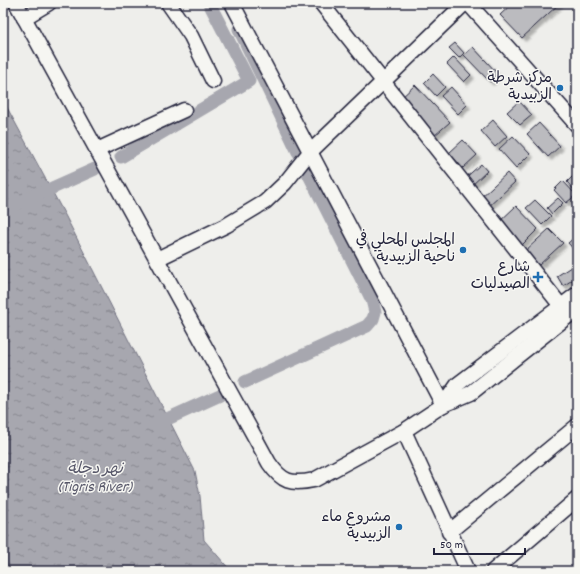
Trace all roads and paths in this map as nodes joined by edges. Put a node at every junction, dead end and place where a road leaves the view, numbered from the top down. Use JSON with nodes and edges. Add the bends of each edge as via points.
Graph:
{"nodes":[{"id":1,"x":16,"y":3,"type":"edge"},
{"id":2,"x":49,"y":3,"type":"edge"},
{"id":3,"x":168,"y":3,"type":"edge"},
{"id":4,"x":232,"y":3,"type":"edge"},
{"id":5,"x":321,"y":3,"type":"edge"},
{"id":6,"x":467,"y":3,"type":"edge"},
{"id":7,"x":24,"y":18,"type":"junction"},
{"id":8,"x":213,"y":81,"type":"dead end"},
{"id":9,"x":384,"y":83,"type":"junction"},
{"id":10,"x":184,"y":110,"type":"dead end"},
{"id":11,"x":577,"y":125,"type":"edge"},
{"id":12,"x":97,"y":150,"type":"junction"},
{"id":13,"x":309,"y":153,"type":"junction"},
{"id":14,"x":157,"y":259,"type":"junction"},
{"id":15,"x":577,"y":294,"type":"edge"},
{"id":16,"x":561,"y":306,"type":"junction"},
{"id":17,"x":577,"y":309,"type":"edge"},
{"id":18,"x":443,"y":405,"type":"junction"},
{"id":19,"x":577,"y":426,"type":"edge"},
{"id":20,"x":404,"y":431,"type":"junction"},
{"id":21,"x":577,"y":499,"type":"edge"},
{"id":22,"x":449,"y":532,"type":"junction"},
{"id":23,"x":468,"y":571,"type":"edge"},
{"id":24,"x":493,"y":571,"type":"edge"}],
"edges":[{"from":1,"to":7,"type":"street"},
{"from":2,"to":7,"type":"street"},
{"from":3,"to":8,"type":"street","via":[[191,36]]},
{"from":4,"to":13,"type":"street"},
{"from":5,"to":9,"type":"street"},
{"from":6,"to":9,"type":"street"},
{"from":6,"to":11,"type":"street"},
{"from":7,"to":12,"type":"street"},
{"from":9,"to":13,"type":"street"},
{"from":9,"to":16,"type":"street"},
{"from":10,"to":12,"type":"street"},
{"from":12,"to":14,"type":"street"},
{"from":13,"to":14,"type":"street","via":[[266,202],[228,225]]},
{"from":13,"to":18,"type":"street"},
{"from":14,"to":20,"type":"street","via":[[277,474],[289,482],[314,480]]},
{"from":15,"to":16,"type":"street"},
{"from":16,"to":18,"type":"street","via":[[458,384]]},
{"from":17,"to":18,"type":"street","via":[[471,393]]},
{"from":18,"to":20,"type":"street"},
{"from":19,"to":22,"type":"street"},
{"from":20,"to":22,"type":"street"},
{"from":21,"to":24,"type":"street"},
{"from":22,"to":23,"type":"street"}]}
